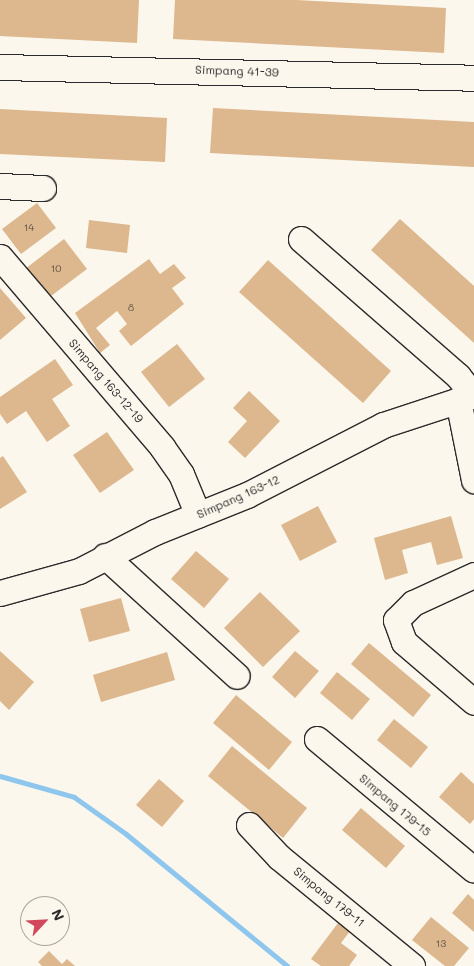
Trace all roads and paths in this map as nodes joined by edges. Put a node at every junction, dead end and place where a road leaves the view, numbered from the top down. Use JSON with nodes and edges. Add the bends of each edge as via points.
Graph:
{"nodes":[{"id":1,"x":0,"y":67,"type":"edge"},
{"id":2,"x":474,"y":78,"type":"edge"},
{"id":3,"x":0,"y":186,"type":"edge"},
{"id":4,"x":43,"y":188,"type":"dead end"},
{"id":5,"x":301,"y":239,"type":"dead end"},
{"id":6,"x":0,"y":257,"type":"edge"},
{"id":7,"x":468,"y":397,"type":"edge"},
{"id":8,"x":474,"y":480,"type":"edge"},
{"id":9,"x":198,"y":515,"type":"junction"},
{"id":10,"x":105,"y":556,"type":"junction"},
{"id":11,"x":474,"y":576,"type":"edge"},
{"id":12,"x":0,"y":593,"type":"edge"},
{"id":13,"x":237,"y":676,"type":"dead end"},
{"id":14,"x":474,"y":702,"type":"edge"},
{"id":15,"x":317,"y":739,"type":"dead end"},
{"id":16,"x":250,"y":825,"type":"dead end"},
{"id":17,"x":474,"y":870,"type":"edge"},
{"id":18,"x":412,"y":966,"type":"edge"}],
"edges":[{"from":1,"to":2,"type":"street","name":"Simpang 41-39"},
{"from":3,"to":4,"type":"street"},
{"from":5,"to":7,"type":"street","via":[[458,376]]},
{"from":6,"to":9,"type":"street","name":"Simpang 163-12-19","via":[[162,447],[180,474]]},
{"from":7,"to":8,"type":"street"},
{"from":7,"to":9,"type":"street","name":"Simpang 163-12","via":[[383,425],[247,495]]},
{"from":9,"to":10,"type":"street","name":"Simpang 163-12"},
{"from":10,"to":12,"type":"street","name":"Simpang 163-12","via":[[51,582]]},
{"from":10,"to":13,"type":"street"},
{"from":11,"to":14,"type":"street","via":[[412,603],[396,620],[404,642]]},
{"from":15,"to":17,"type":"street","name":"Simpang 179-15"},
{"from":16,"to":18,"type":"street","name":"Simpang 179-11","via":[[279,857]]}]}
